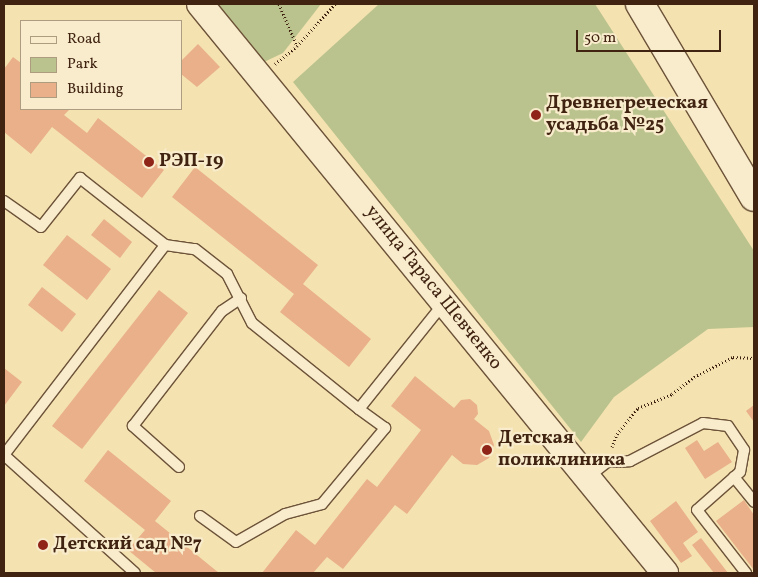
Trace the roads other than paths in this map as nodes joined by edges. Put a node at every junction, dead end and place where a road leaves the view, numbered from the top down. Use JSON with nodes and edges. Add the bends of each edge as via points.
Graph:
{"nodes":[{"id":1,"x":200,"y":4,"type":"edge"},
{"id":2,"x":640,"y":4,"type":"edge"},
{"id":3,"x":754,"y":197,"type":"edge"},
{"id":4,"x":4,"y":201,"type":"edge"},
{"id":5,"x":165,"y":245,"type":"junction"},
{"id":6,"x":241,"y":298,"type":"junction"},
{"id":7,"x":445,"y":301,"type":"junction"},
{"id":8,"x":359,"y":409,"type":"junction"},
{"id":9,"x":4,"y":455,"type":"edge"},
{"id":10,"x":179,"y":467,"type":"dead end"},
{"id":11,"x":597,"y":469,"type":"junction"},
{"id":12,"x":734,"y":477,"type":"junction"},
{"id":13,"x":754,"y":502,"type":"edge"},
{"id":14,"x":200,"y":516,"type":"dead end"},
{"id":15,"x":135,"y":573,"type":"edge"},
{"id":16,"x":665,"y":573,"type":"edge"},
{"id":17,"x":746,"y":573,"type":"edge"}],
"edges":[{"from":1,"to":7,"type":"street","name":"улица Тараса Шевченко"},
{"from":2,"to":3,"type":"main road"},
{"from":4,"to":5,"type":"lane","via":[[41,227],[80,178]]},
{"from":5,"to":6,"type":"lane","via":[[195,249],[227,274]]},
{"from":5,"to":9,"type":"lane"},
{"from":6,"to":8,"type":"lane","via":[[252,323]]},
{"from":6,"to":10,"type":"lane","via":[[222,311],[132,426]]},
{"from":7,"to":8,"type":"lane"},
{"from":7,"to":11,"type":"street","name":"улица Тараса Шевченко"},
{"from":8,"to":14,"type":"lane","via":[[384,428],[322,504],[285,514],[236,542]]},
{"from":9,"to":15,"type":"lane"},
{"from":11,"to":12,"type":"lane","via":[[630,461],[703,424],[728,426],[744,450],[740,472]]},
{"from":11,"to":16,"type":"street","name":"улица Тараса Шевченко"},
{"from":12,"to":13,"type":"lane"},
{"from":12,"to":17,"type":"lane","via":[[697,510]]}]}
